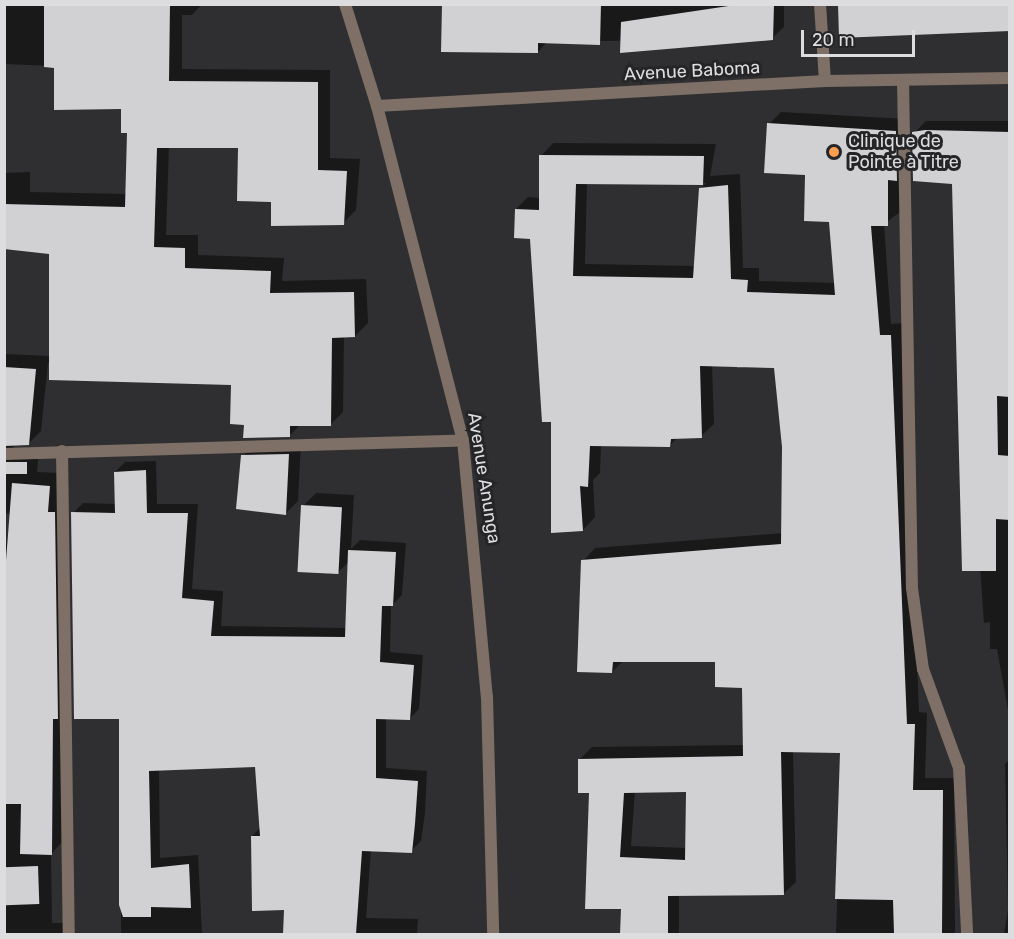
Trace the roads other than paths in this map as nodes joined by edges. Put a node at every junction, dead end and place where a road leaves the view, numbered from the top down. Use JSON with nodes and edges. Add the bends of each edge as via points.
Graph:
{"nodes":[{"id":1,"x":345,"y":4,"type":"edge"},
{"id":2,"x":820,"y":4,"type":"edge"},
{"id":3,"x":1010,"y":78,"type":"edge"},
{"id":4,"x":903,"y":80,"type":"junction"},
{"id":5,"x":825,"y":81,"type":"junction"},
{"id":6,"x":377,"y":106,"type":"junction"},
{"id":7,"x":463,"y":440,"type":"junction"},
{"id":8,"x":62,"y":451,"type":"junction"},
{"id":9,"x":4,"y":454,"type":"edge"},
{"id":10,"x":69,"y":934,"type":"edge"},
{"id":11,"x":494,"y":934,"type":"edge"},
{"id":12,"x":967,"y":934,"type":"edge"}],
"edges":[{"from":1,"to":6,"type":"street","name":"Avenue Anunga"},
{"from":2,"to":5,"type":"street"},
{"from":3,"to":4,"type":"street","name":"Avenue Baboma"},
{"from":4,"to":5,"type":"street","name":"Avenue Baboma"},
{"from":4,"to":12,"type":"street","via":[[912,588],[923,669],[959,768]]},
{"from":5,"to":6,"type":"street","name":"Avenue Baboma"},
{"from":6,"to":7,"type":"street","name":"Avenue Anunga"},
{"from":7,"to":8,"type":"street"},
{"from":7,"to":11,"type":"street","name":"Avenue Anunga","via":[[487,697]]},
{"from":8,"to":9,"type":"street"},
{"from":8,"to":10,"type":"street"}]}
